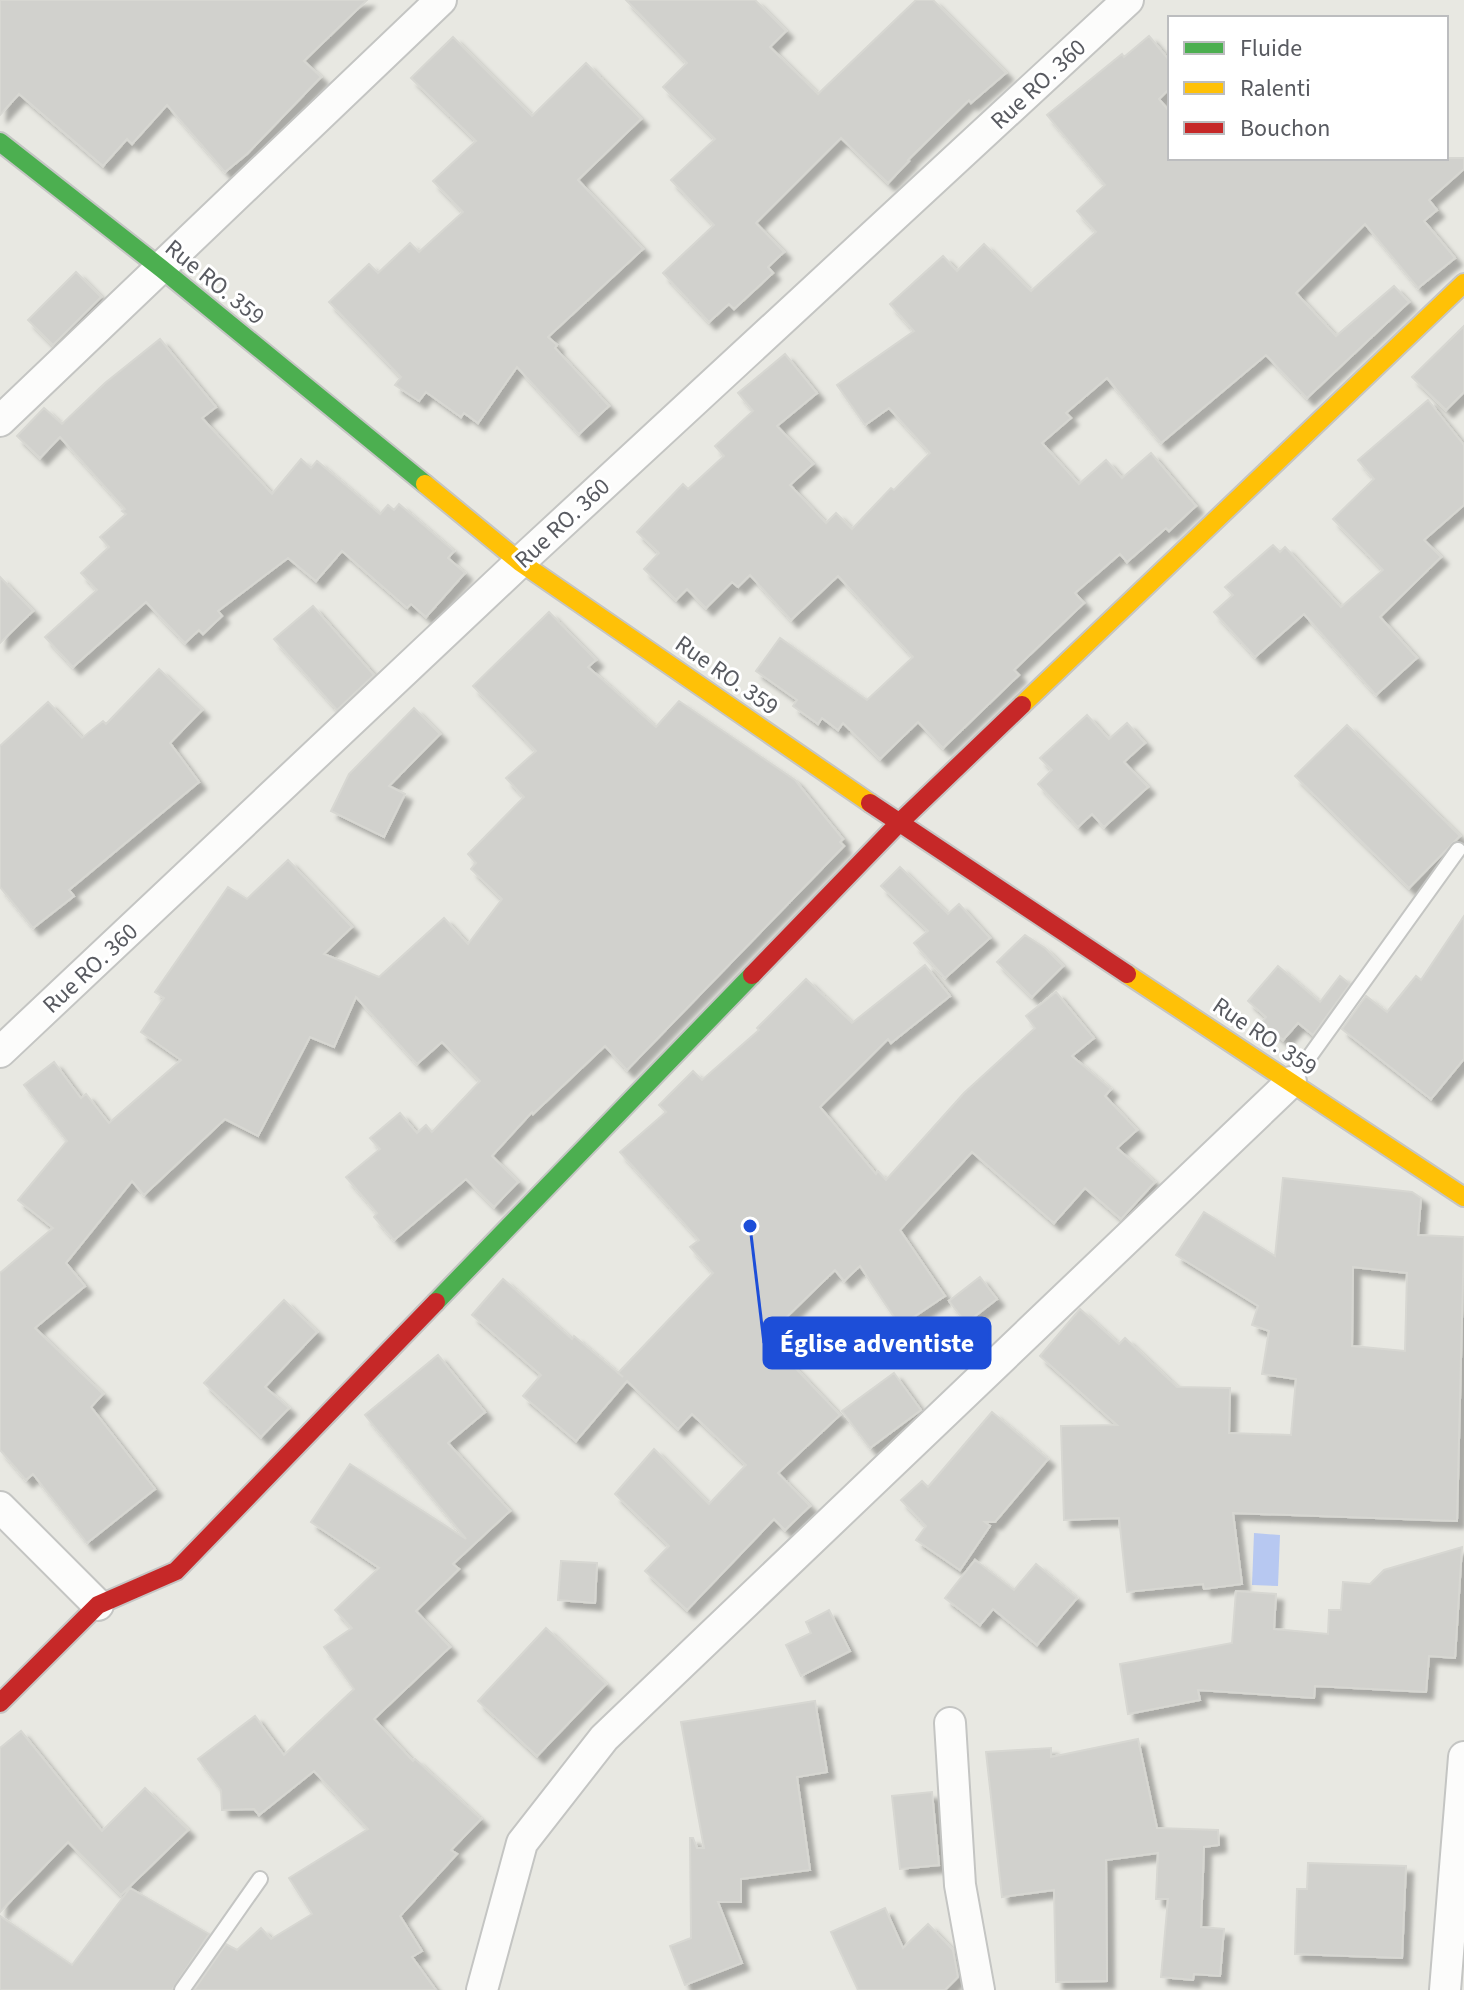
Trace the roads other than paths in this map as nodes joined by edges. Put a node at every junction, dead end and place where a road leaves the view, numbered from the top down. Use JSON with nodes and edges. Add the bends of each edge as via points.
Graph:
{"nodes":[{"id":1,"x":441,"y":0,"type":"edge"},
{"id":2,"x":1128,"y":0,"type":"edge"},
{"id":3,"x":0,"y":142,"type":"edge"},
{"id":4,"x":162,"y":269,"type":"junction"},
{"id":5,"x":1464,"y":283,"type":"edge"},
{"id":6,"x":0,"y":421,"type":"edge"},
{"id":7,"x":520,"y":562,"type":"junction"},
{"id":8,"x":899,"y":823,"type":"junction"},
{"id":9,"x":1458,"y":850,"type":"dead end"},
{"id":10,"x":0,"y":1052,"type":"edge"},
{"id":11,"x":1291,"y":1082,"type":"junction"},
{"id":12,"x":1464,"y":1197,"type":"edge"},
{"id":13,"x":0,"y":1507,"type":"edge"},
{"id":14,"x":98,"y":1605,"type":"junction"},
{"id":15,"x":0,"y":1703,"type":"edge"},
{"id":16,"x":950,"y":1723,"type":"dead end"},
{"id":17,"x":1464,"y":1757,"type":"edge"},
{"id":18,"x":260,"y":1879,"type":"dead end"},
{"id":19,"x":182,"y":1990,"type":"edge"},
{"id":20,"x":482,"y":1990,"type":"edge"},
{"id":21,"x":979,"y":1990,"type":"edge"},
{"id":22,"x":1445,"y":1990,"type":"edge"}],
"edges":[{"from":1,"to":4,"type":"street"},
{"from":2,"to":7,"type":"street","name":"Rue RO. 360"},
{"from":3,"to":4,"type":"street","name":"Rue RO. 359"},
{"from":4,"to":6,"type":"street"},
{"from":4,"to":7,"type":"street","name":"Rue RO. 359"},
{"from":5,"to":8,"type":"street"},
{"from":7,"to":8,"type":"street","name":"Rue RO. 359"},
{"from":7,"to":10,"type":"street","name":"Rue RO. 360"},
{"from":8,"to":11,"type":"street","name":"Rue RO. 359"},
{"from":8,"to":14,"type":"street","via":[[176,1571]]},
{"from":9,"to":11,"type":"lane"},
{"from":11,"to":12,"type":"street","name":"Rue RO. 359"},
{"from":11,"to":20,"type":"street","via":[[604,1738],[522,1843]]},
{"from":13,"to":14,"type":"street"},
{"from":14,"to":15,"type":"street"},
{"from":16,"to":21,"type":"street","via":[[960,1885]]},
{"from":17,"to":22,"type":"street"},
{"from":18,"to":19,"type":"lane"}]}
